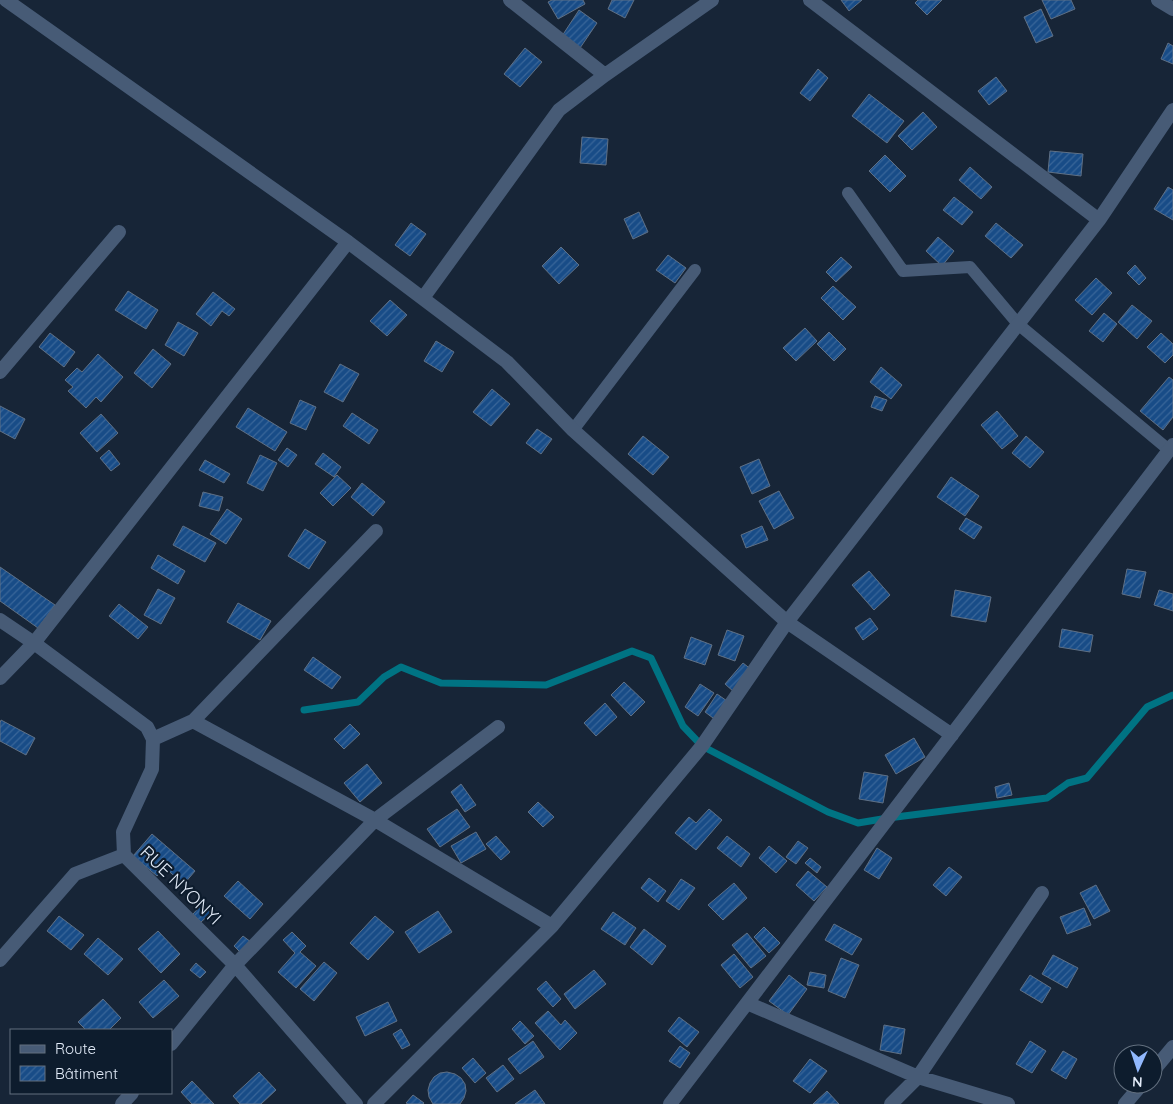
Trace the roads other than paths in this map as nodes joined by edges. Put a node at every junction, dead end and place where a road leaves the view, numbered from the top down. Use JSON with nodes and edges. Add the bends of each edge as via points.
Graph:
{"nodes":[{"id":1,"x":6,"y":0,"type":"edge"},
{"id":2,"x":510,"y":0,"type":"edge"},
{"id":3,"x":712,"y":0,"type":"edge"},
{"id":4,"x":810,"y":0,"type":"edge"},
{"id":5,"x":1158,"y":0,"type":"edge"},
{"id":6,"x":1173,"y":9,"type":"edge"},
{"id":7,"x":605,"y":75,"type":"junction"},
{"id":8,"x":1173,"y":110,"type":"edge"},
{"id":9,"x":848,"y":192,"type":"dead end"},
{"id":10,"x":1098,"y":220,"type":"junction"},
{"id":11,"x":119,"y":232,"type":"dead end"},
{"id":12,"x":348,"y":242,"type":"junction"},
{"id":13,"x":695,"y":270,"type":"dead end"},
{"id":14,"x":423,"y":298,"type":"junction"},
{"id":15,"x":1018,"y":324,"type":"junction"},
{"id":16,"x":0,"y":372,"type":"edge"},
{"id":17,"x":573,"y":430,"type":"junction"},
{"id":18,"x":1171,"y":447,"type":"edge"},
{"id":19,"x":376,"y":531,"type":"dead end"},
{"id":20,"x":0,"y":620,"type":"edge"},
{"id":21,"x":787,"y":622,"type":"junction"},
{"id":22,"x":34,"y":643,"type":"junction"},
{"id":23,"x":0,"y":678,"type":"edge"},
{"id":24,"x":193,"y":721,"type":"junction"},
{"id":25,"x":498,"y":727,"type":"dead end"},
{"id":26,"x":952,"y":735,"type":"junction"},
{"id":27,"x":153,"y":739,"type":"junction"},
{"id":28,"x":375,"y":820,"type":"junction"},
{"id":29,"x":124,"y":856,"type":"junction"},
{"id":30,"x":1042,"y":893,"type":"dead end"},
{"id":31,"x":552,"y":926,"type":"junction"},
{"id":32,"x":0,"y":960,"type":"edge"},
{"id":33,"x":235,"y":965,"type":"junction"},
{"id":34,"x":747,"y":1003,"type":"junction"},
{"id":35,"x":172,"y":1043,"type":"edge"},
{"id":36,"x":1173,"y":1047,"type":"edge"},
{"id":37,"x":1163,"y":1059,"type":"edge"},
{"id":38,"x":918,"y":1077,"type":"junction"},
{"id":39,"x":131,"y":1094,"type":"edge"},
{"id":40,"x":1134,"y":1094,"type":"edge"},
{"id":41,"x":122,"y":1104,"type":"edge"},
{"id":42,"x":356,"y":1104,"type":"edge"},
{"id":43,"x":374,"y":1104,"type":"edge"},
{"id":44,"x":670,"y":1104,"type":"edge"},
{"id":45,"x":891,"y":1104,"type":"edge"},
{"id":46,"x":1008,"y":1104,"type":"edge"},
{"id":47,"x":1125,"y":1104,"type":"edge"}],
"edges":[{"from":1,"to":12,"type":"street"},
{"from":2,"to":7,"type":"street"},
{"from":3,"to":7,"type":"street"},
{"from":4,"to":10,"type":"street"},
{"from":5,"to":6,"type":"street"},
{"from":7,"to":14,"type":"street","via":[[559,110]]},
{"from":8,"to":10,"type":"street"},
{"from":9,"to":15,"type":"lane","via":[[903,271],[970,267]]},
{"from":10,"to":15,"type":"street"},
{"from":11,"to":16,"type":"street"},
{"from":12,"to":14,"type":"street"},
{"from":12,"to":22,"type":"street"},
{"from":13,"to":17,"type":"lane"},
{"from":14,"to":17,"type":"street","via":[[507,362]]},
{"from":15,"to":18,"type":"lane"},
{"from":15,"to":21,"type":"street"},
{"from":17,"to":21,"type":"street"},
{"from":18,"to":26,"type":"street"},
{"from":19,"to":24,"type":"street"},
{"from":20,"to":22,"type":"street"},
{"from":21,"to":26,"type":"street"},
{"from":21,"to":31,"type":"street","via":[[702,746]]},
{"from":22,"to":23,"type":"street"},
{"from":22,"to":27,"type":"street","via":[[147,727]]},
{"from":24,"to":27,"type":"street"},
{"from":24,"to":28,"type":"street"},
{"from":25,"to":28,"type":"street"},
{"from":26,"to":34,"type":"street"},
{"from":27,"to":29,"type":"street","name":"RUE NYONYI","via":[[152,769],[123,832]]},
{"from":28,"to":31,"type":"street"},
{"from":28,"to":33,"type":"street"},
{"from":29,"to":32,"type":"street","via":[[74,874]]},
{"from":29,"to":33,"type":"street","name":"RUE NYONYI"},
{"from":30,"to":38,"type":"street"},
{"from":31,"to":43,"type":"street"},
{"from":33,"to":35,"type":"street"},
{"from":33,"to":42,"type":"street","name":"RUE NYONYI"},
{"from":34,"to":38,"type":"street"},
{"from":34,"to":44,"type":"street"},
{"from":36,"to":37,"type":"street"},
{"from":38,"to":45,"type":"street"},
{"from":38,"to":46,"type":"street"},
{"from":39,"to":41,"type":"street"},
{"from":40,"to":47,"type":"street"}]}
